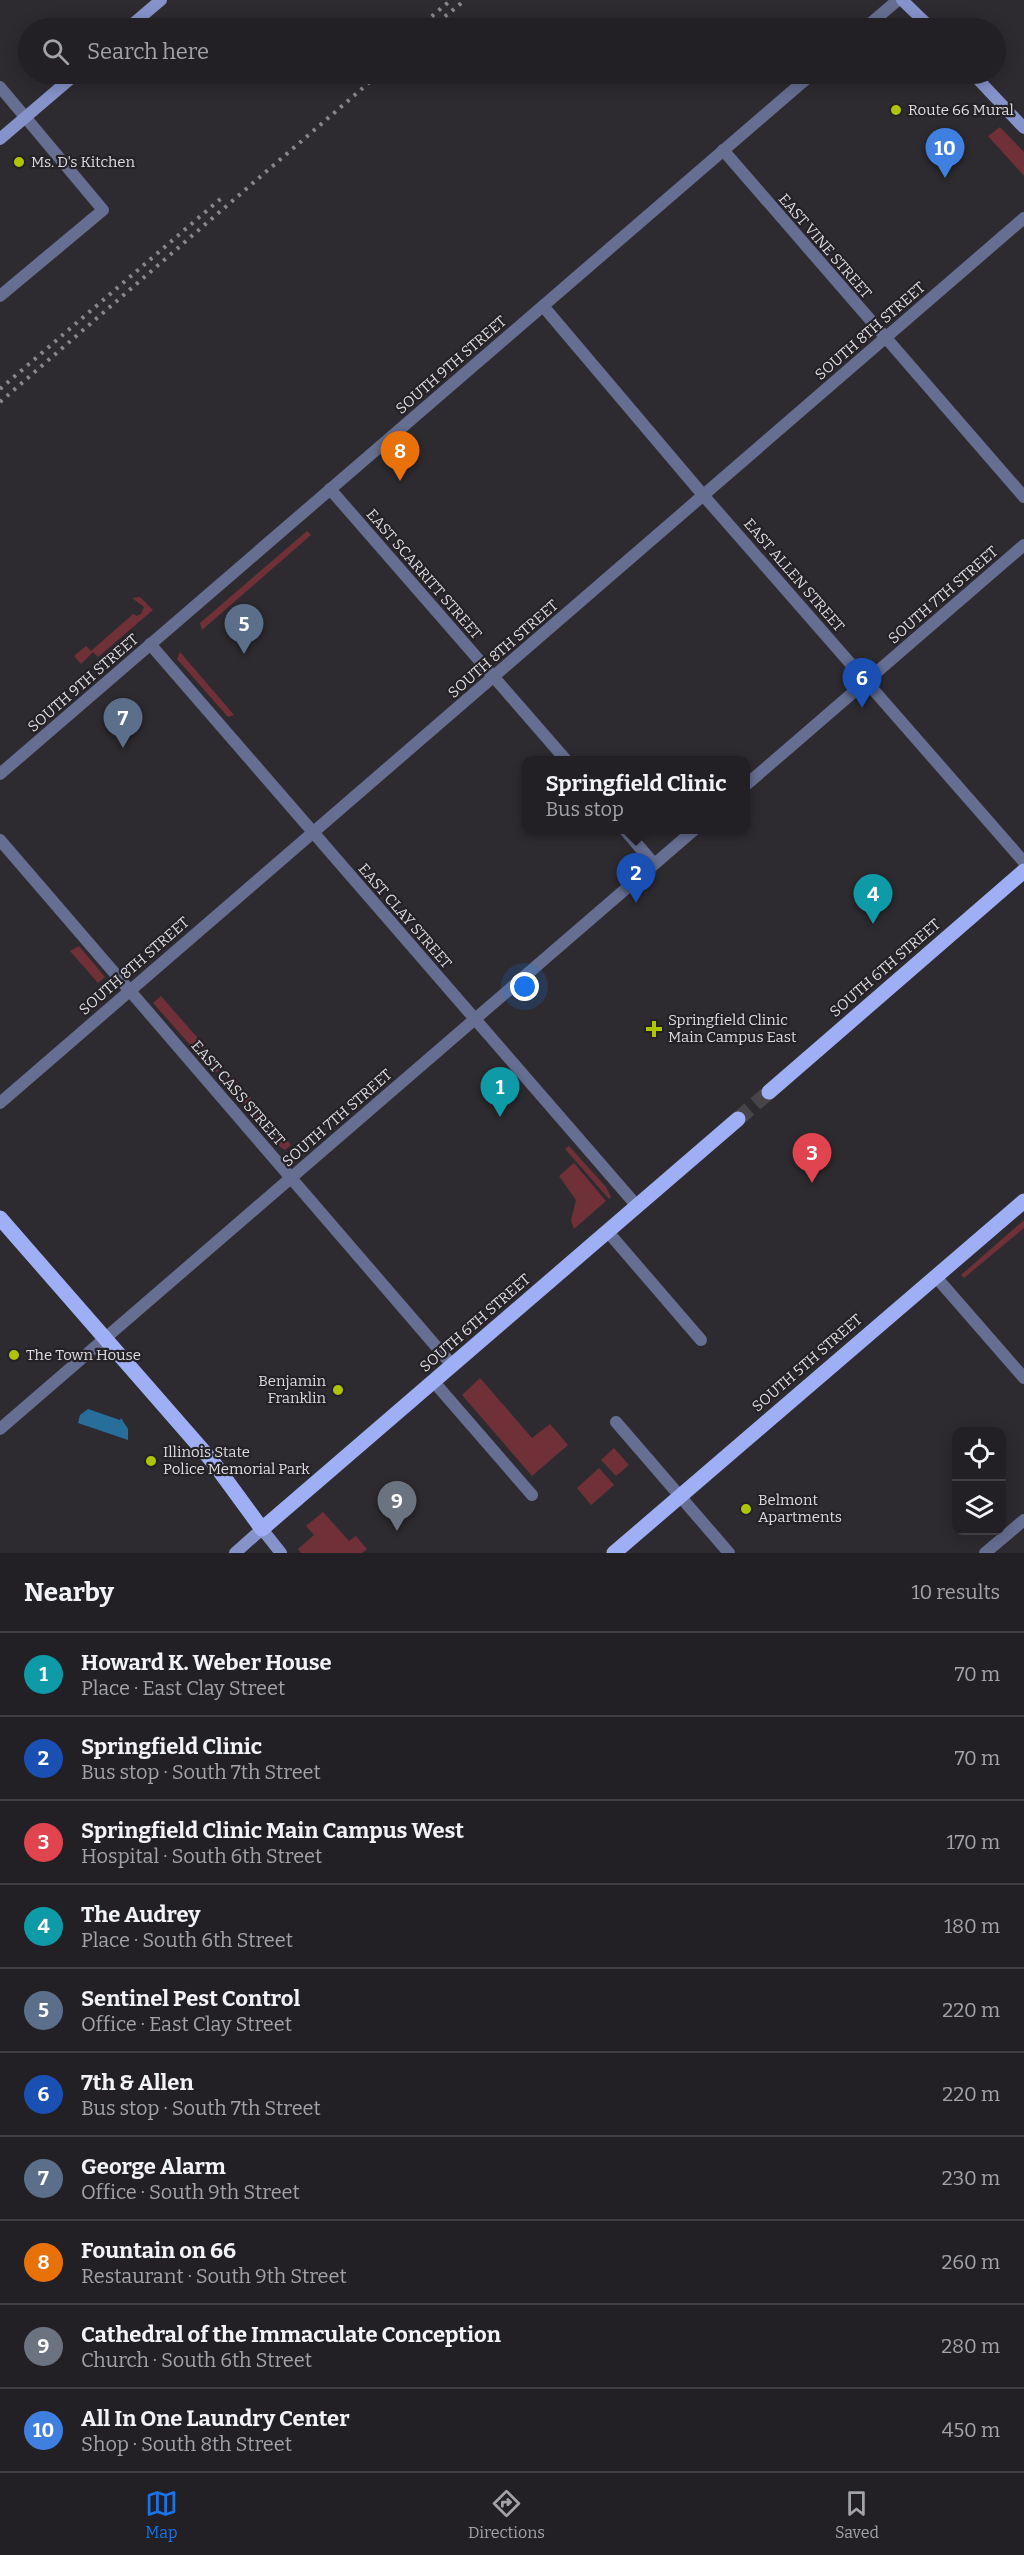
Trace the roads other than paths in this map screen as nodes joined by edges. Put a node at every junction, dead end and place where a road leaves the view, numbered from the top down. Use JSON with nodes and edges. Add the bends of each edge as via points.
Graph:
{"nodes":[{"id":1,"x":161,"y":0,"type":"edge"},
{"id":2,"x":900,"y":0,"type":"edge"},
{"id":3,"x":140,"y":18,"type":"edge"},
{"id":4,"x":878,"y":18,"type":"edge"},
{"id":5,"x":919,"y":18,"type":"edge"},
{"id":6,"x":64,"y":84,"type":"edge"},
{"id":7,"x":800,"y":84,"type":"edge"},
{"id":8,"x":982,"y":84,"type":"edge"},
{"id":9,"x":0,"y":87,"type":"edge"},
{"id":10,"x":26,"y":117,"type":"junction"},
{"id":11,"x":1024,"y":128,"type":"edge"},
{"id":12,"x":0,"y":139,"type":"edge"},
{"id":13,"x":723,"y":150,"type":"junction"},
{"id":14,"x":1024,"y":218,"type":"edge"},
{"id":15,"x":0,"y":296,"type":"edge"},
{"id":16,"x":543,"y":306,"type":"junction"},
{"id":17,"x":885,"y":338,"type":"junction"},
{"id":18,"x":330,"y":489,"type":"junction"},
{"id":19,"x":703,"y":495,"type":"junction"},
{"id":20,"x":1024,"y":497,"type":"edge"},
{"id":21,"x":1024,"y":545,"type":"edge"},
{"id":22,"x":150,"y":644,"type":"junction"},
{"id":23,"x":494,"y":677,"type":"junction"},
{"id":24,"x":866,"y":680,"type":"junction"},
{"id":25,"x":563,"y":756,"type":"edge"},
{"id":26,"x":0,"y":774,"type":"edge"},
{"id":27,"x":750,"y":782,"type":"edge"},
{"id":28,"x":312,"y":832,"type":"junction"},
{"id":29,"x":628,"y":834,"type":"edge"},
{"id":30,"x":689,"y":834,"type":"edge"},
{"id":31,"x":0,"y":840,"type":"edge"},
{"id":32,"x":1024,"y":862,"type":"edge"},
{"id":33,"x":654,"y":864,"type":"junction"},
{"id":34,"x":1024,"y":871,"type":"edge"},
{"id":35,"x":129,"y":990,"type":"junction"},
{"id":36,"x":474,"y":1019,"type":"junction"},
{"id":37,"x":769,"y":1092,"type":"tunnel mouth"},
{"id":38,"x":0,"y":1103,"type":"edge"},
{"id":39,"x":738,"y":1119,"type":"tunnel mouth"},
{"id":40,"x":292,"y":1178,"type":"junction"},
{"id":41,"x":1024,"y":1202,"type":"edge"},
{"id":42,"x":637,"y":1206,"type":"junction"},
{"id":43,"x":0,"y":1218,"type":"edge"},
{"id":44,"x":608,"y":1232,"type":"junction"},
{"id":45,"x":936,"y":1276,"type":"junction"},
{"id":46,"x":105,"y":1339,"type":"junction"},
{"id":47,"x":701,"y":1340,"type":"dead end"},
{"id":48,"x":453,"y":1366,"type":"junction"},
{"id":49,"x":1024,"y":1378,"type":"edge"},
{"id":50,"x":434,"y":1382,"type":"junction"},
{"id":51,"x":616,"y":1422,"type":"dead end"},
{"id":52,"x":0,"y":1429,"type":"edge"},
{"id":53,"x":532,"y":1495,"type":"dead end"},
{"id":54,"x":680,"y":1496,"type":"junction"},
{"id":55,"x":1024,"y":1520,"type":"edge"},
{"id":56,"x":262,"y":1529,"type":"junction"},
{"id":57,"x":235,"y":1553,"type":"edge"},
{"id":58,"x":281,"y":1553,"type":"edge"},
{"id":59,"x":614,"y":1553,"type":"edge"},
{"id":60,"x":729,"y":1553,"type":"edge"},
{"id":61,"x":985,"y":1553,"type":"edge"}],
"edges":[{"from":1,"to":3,"type":"street"},
{"from":2,"to":4,"type":"street"},
{"from":2,"to":5,"type":"street"},
{"from":6,"to":10,"type":"street"},
{"from":7,"to":13,"type":"street","name":"SOUTH 9TH STREET"},
{"from":8,"to":11,"type":"street"},
{"from":9,"to":10,"type":"street"},
{"from":10,"to":12,"type":"street"},
{"from":10,"to":15,"type":"street","via":[[103,210]]},
{"from":13,"to":16,"type":"street","name":"SOUTH 9TH STREET"},
{"from":13,"to":17,"type":"street","name":"EAST VINE STREET"},
{"from":14,"to":17,"type":"street","name":"SOUTH 8TH STREET"},
{"from":16,"to":18,"type":"street","name":"SOUTH 9TH STREET"},
{"from":16,"to":19,"type":"street","name":"EAST ALLEN STREET"},
{"from":17,"to":19,"type":"street","name":"SOUTH 8TH STREET"},
{"from":17,"to":20,"type":"street","name":"EAST VINE STREET"},
{"from":18,"to":22,"type":"street","name":"SOUTH 9TH STREET"},
{"from":18,"to":23,"type":"street","name":"EAST SCARRITT STREET"},
{"from":19,"to":23,"type":"street","name":"SOUTH 8TH STREET"},
{"from":19,"to":24,"type":"street","name":"EAST ALLEN STREET"},
{"from":21,"to":24,"type":"street","name":"SOUTH 7TH STREET"},
{"from":22,"to":26,"type":"street","name":"SOUTH 9TH STREET"},
{"from":22,"to":28,"type":"street","name":"EAST CLAY STREET"},
{"from":23,"to":25,"type":"street","name":"EAST SCARRITT STREET"},
{"from":23,"to":28,"type":"street","name":"SOUTH 8TH STREET"},
{"from":24,"to":27,"type":"street","name":"SOUTH 7TH STREET"},
{"from":24,"to":32,"type":"street","name":"EAST ALLEN STREET"},
{"from":28,"to":35,"type":"street","name":"SOUTH 8TH STREET"},
{"from":28,"to":36,"type":"street","name":"EAST CLAY STREET"},
{"from":29,"to":33,"type":"street"},
{"from":30,"to":33,"type":"street","name":"SOUTH 7TH STREET"},
{"from":31,"to":35,"type":"street","name":"EAST CASS STREET"},
{"from":33,"to":36,"type":"street","name":"SOUTH 7TH STREET"},
{"from":34,"to":37,"type":"main road","name":"SOUTH 6TH STREET"},
{"from":35,"to":38,"type":"street","name":"SOUTH 8TH STREET"},
{"from":35,"to":40,"type":"street","name":"EAST CASS STREET"},
{"from":36,"to":40,"type":"street","name":"SOUTH 7TH STREET"},
{"from":36,"to":42,"type":"street","name":"EAST CLAY STREET"},
{"from":39,"to":42,"type":"main road","name":"SOUTH 6TH STREET"},
{"from":40,"to":46,"type":"street","name":"SOUTH 7TH STREET"},
{"from":40,"to":48,"type":"street","name":"EAST CASS STREET"},
{"from":41,"to":45,"type":"main road","name":"SOUTH 5TH STREET"},
{"from":42,"to":44,"type":"main road","name":"SOUTH 6TH STREET"},
{"from":43,"to":46,"type":"main road"},
{"from":44,"to":47,"type":"street"},
{"from":44,"to":48,"type":"main road","name":"SOUTH 6TH STREET"},
{"from":45,"to":49,"type":"street"},
{"from":45,"to":54,"type":"main road","name":"SOUTH 5TH STREET"},
{"from":46,"to":52,"type":"street","name":"SOUTH 7TH STREET"},
{"from":46,"to":56,"type":"main road","via":[[213,1461]]},
{"from":48,"to":50,"type":"main road","name":"SOUTH 6TH STREET"},
{"from":50,"to":53,"type":"street"},
{"from":50,"to":56,"type":"main road","name":"SOUTH 6TH STREET"},
{"from":51,"to":54,"type":"street"},
{"from":54,"to":59,"type":"main road","name":"SOUTH 5TH STREET"},
{"from":54,"to":60,"type":"street"},
{"from":55,"to":61,"type":"street"},
{"from":56,"to":57,"type":"street","name":"SOUTH 6TH STREET"},
{"from":56,"to":58,"type":"street"}]}
